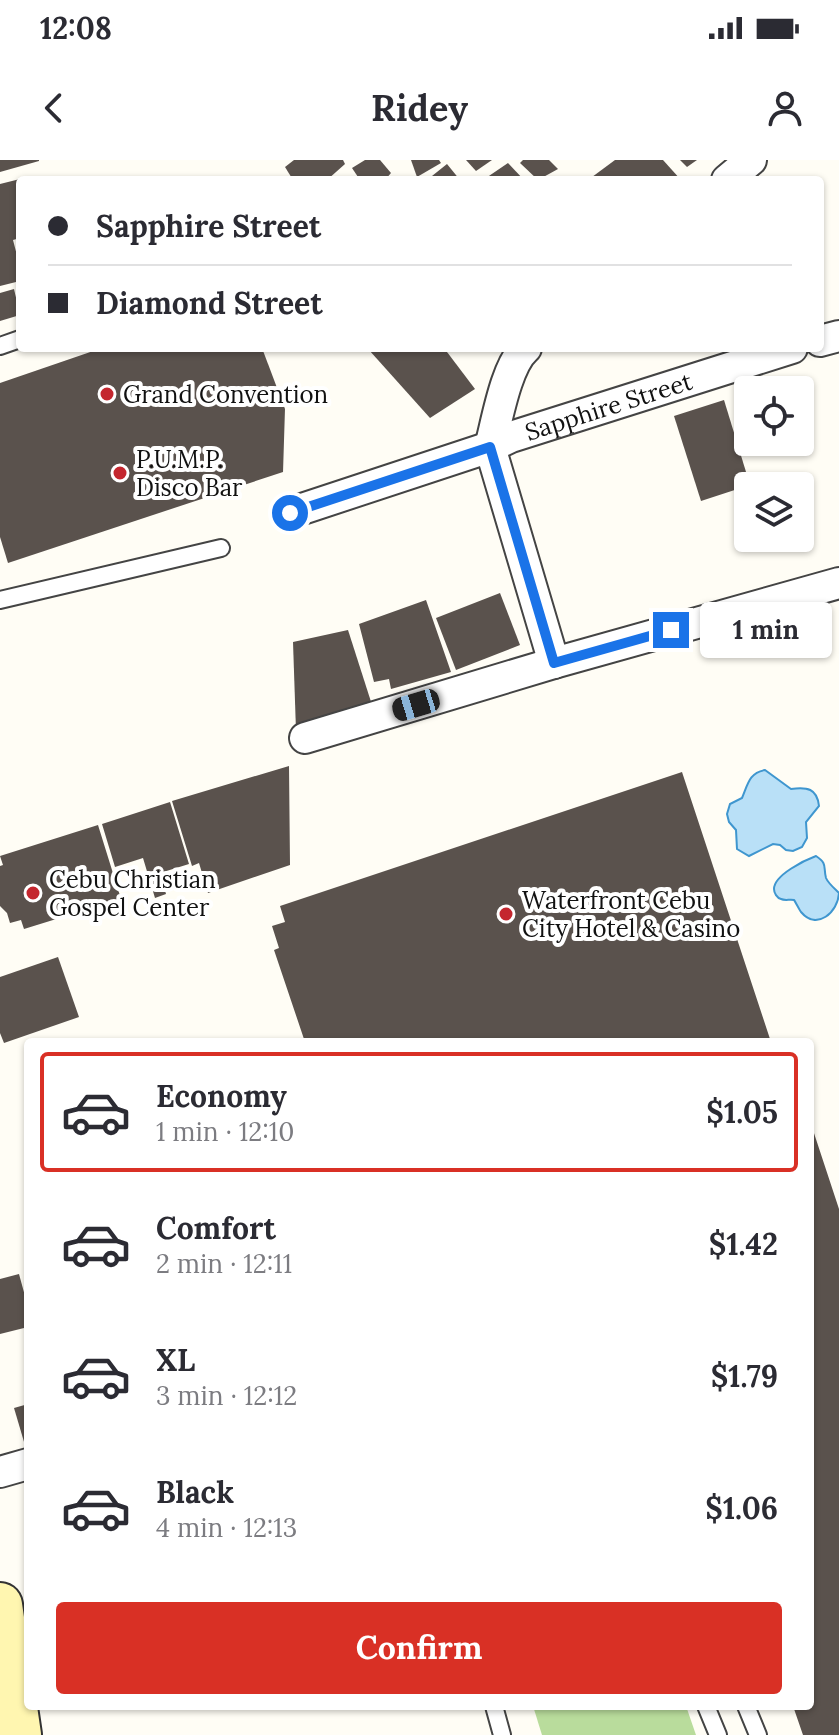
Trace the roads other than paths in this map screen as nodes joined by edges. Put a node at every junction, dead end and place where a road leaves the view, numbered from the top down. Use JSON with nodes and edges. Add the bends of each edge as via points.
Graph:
{"nodes":[{"id":1,"x":751,"y":160,"type":"edge"},
{"id":2,"x":732,"y":176,"type":"edge"},
{"id":3,"x":521,"y":352,"type":"edge"},
{"id":4,"x":779,"y":352,"type":"edge"},
{"id":5,"x":490,"y":447,"type":"junction"},
{"id":6,"x":290,"y":513,"type":"dead end"},
{"id":7,"x":221,"y":548,"type":"dead end"},
{"id":8,"x":839,"y":583,"type":"edge"},
{"id":9,"x":0,"y":600,"type":"edge"},
{"id":10,"x":554,"y":663,"type":"junction"},
{"id":11,"x":305,"y":738,"type":"dead end"},
{"id":12,"x":24,"y":1465,"type":"edge"},
{"id":13,"x":0,"y":1472,"type":"edge"},
{"id":14,"x":0,"y":1597,"type":"edge"},
{"id":15,"x":0,"y":1605,"type":"edge"},
{"id":16,"x":24,"y":1668,"type":"edge"},
{"id":17,"x":38,"y":1710,"type":"edge"},
{"id":18,"x":495,"y":1710,"type":"edge"},
{"id":19,"x":708,"y":1710,"type":"edge"},
{"id":20,"x":748,"y":1710,"type":"edge"},
{"id":21,"x":19,"y":1735,"type":"edge"},
{"id":22,"x":44,"y":1735,"type":"edge"},
{"id":23,"x":502,"y":1735,"type":"edge"},
{"id":24,"x":718,"y":1735,"type":"edge"},
{"id":25,"x":758,"y":1735,"type":"edge"}],
"edges":[{"from":1,"to":2,"type":"street"},
{"from":3,"to":5,"type":"street","via":[[506,385]]},
{"from":4,"to":5,"type":"street","name":"Sapphire Street"},
{"from":5,"to":6,"type":"street","name":"Sapphire Street"},
{"from":5,"to":10,"type":"street"},
{"from":7,"to":9,"type":"lane"},
{"from":8,"to":10,"type":"street"},
{"from":10,"to":11,"type":"street"},
{"from":12,"to":13,"type":"street"},
{"from":14,"to":16,"type":"main road"},
{"from":15,"to":21,"type":"main road"},
{"from":17,"to":22,"type":"main road"},
{"from":18,"to":23,"type":"lane"},
{"from":19,"to":24,"type":"lane"},
{"from":20,"to":25,"type":"lane"}]}
